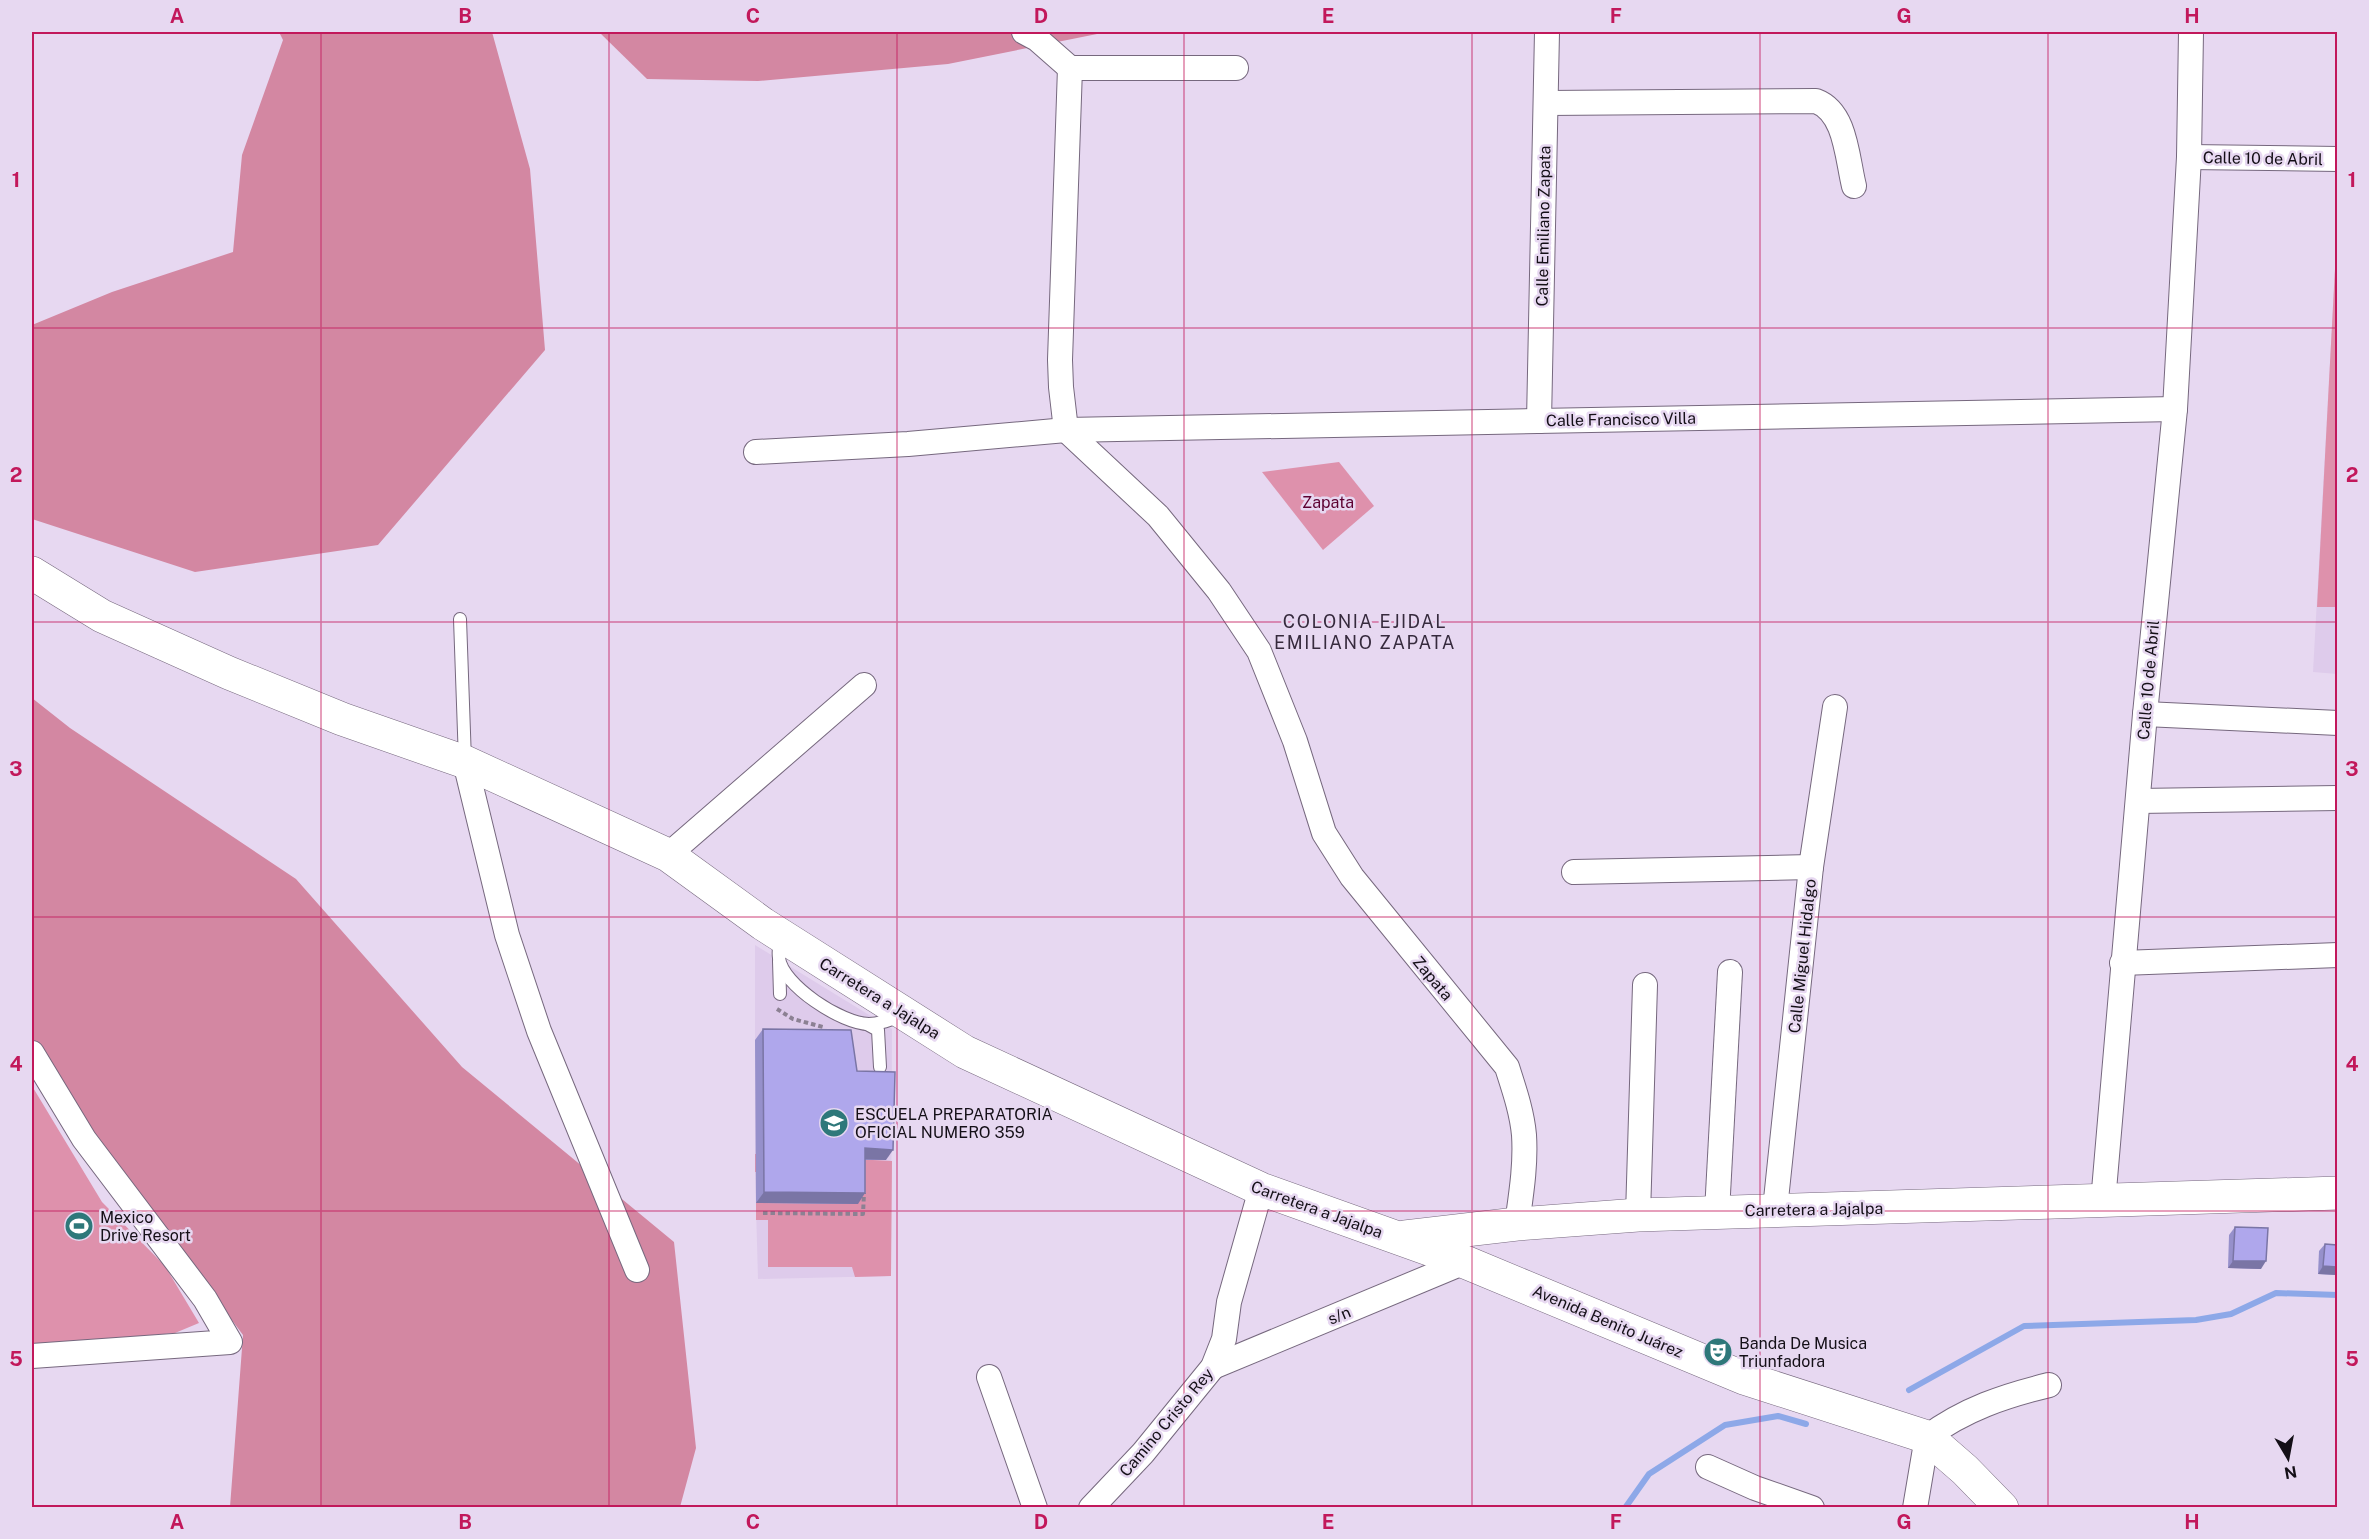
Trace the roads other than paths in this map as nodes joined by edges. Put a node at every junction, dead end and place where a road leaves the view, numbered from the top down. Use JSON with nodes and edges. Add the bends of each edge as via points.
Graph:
{"nodes":[{"id":1,"x":1024,"y":32,"type":"edge"},
{"id":2,"x":1547,"y":32,"type":"edge"},
{"id":3,"x":2191,"y":32,"type":"edge"},
{"id":4,"x":1070,"y":68,"type":"junction"},
{"id":5,"x":1236,"y":68,"type":"dead end"},
{"id":6,"x":1546,"y":103,"type":"junction"},
{"id":7,"x":2189,"y":157,"type":"junction"},
{"id":8,"x":2337,"y":159,"type":"edge"},
{"id":9,"x":1854,"y":186,"type":"dead end"},
{"id":10,"x":2175,"y":409,"type":"junction"},
{"id":11,"x":1539,"y":421,"type":"junction"},
{"id":12,"x":1066,"y":430,"type":"junction"},
{"id":13,"x":756,"y":452,"type":"dead end"},
{"id":14,"x":32,"y":573,"type":"edge"},
{"id":15,"x":460,"y":619,"type":"dead end"},
{"id":16,"x":864,"y":684,"type":"dead end"},
{"id":17,"x":1835,"y":707,"type":"dead end"},
{"id":18,"x":2145,"y":714,"type":"junction"},
{"id":19,"x":2337,"y":723,"type":"edge"},
{"id":20,"x":469,"y":764,"type":"junction"},
{"id":21,"x":2337,"y":798,"type":"edge"},
{"id":22,"x":2138,"y":801,"type":"junction"},
{"id":23,"x":668,"y":855,"type":"junction"},
{"id":24,"x":1811,"y":867,"type":"junction"},
{"id":25,"x":1574,"y":872,"type":"dead end"},
{"id":26,"x":779,"y":947,"type":"junction"},
{"id":27,"x":2337,"y":955,"type":"edge"},
{"id":28,"x":2122,"y":963,"type":"junction"},
{"id":29,"x":1730,"y":972,"type":"dead end"},
{"id":30,"x":1645,"y":985,"type":"dead end"},
{"id":31,"x":780,"y":994,"type":"dead end"},
{"id":32,"x":907,"y":1014,"type":"junction"},
{"id":33,"x":867,"y":1024,"type":"junction"},
{"id":34,"x":32,"y":1053,"type":"edge"},
{"id":35,"x":880,"y":1067,"type":"dead end"},
{"id":36,"x":1261,"y":1189,"type":"junction"},
{"id":37,"x":2337,"y":1193,"type":"edge"},
{"id":38,"x":2103,"y":1202,"type":"junction"},
{"id":39,"x":1775,"y":1209,"type":"junction"},
{"id":40,"x":1717,"y":1212,"type":"junction"},
{"id":41,"x":1638,"y":1215,"type":"junction"},
{"id":42,"x":1517,"y":1224,"type":"junction"},
{"id":43,"x":1397,"y":1238,"type":"junction"},
{"id":44,"x":1465,"y":1262,"type":"junction"},
{"id":45,"x":637,"y":1270,"type":"dead end"},
{"id":46,"x":32,"y":1356,"type":"edge"},
{"id":47,"x":1213,"y":1367,"type":"junction"},
{"id":48,"x":989,"y":1377,"type":"dead end"},
{"id":49,"x":2049,"y":1385,"type":"dead end"},
{"id":50,"x":1927,"y":1437,"type":"junction"},
{"id":51,"x":1708,"y":1467,"type":"dead end"},
{"id":52,"x":1035,"y":1508,"type":"edge"},
{"id":53,"x":1091,"y":1508,"type":"edge"},
{"id":54,"x":1812,"y":1508,"type":"edge"},
{"id":55,"x":1915,"y":1508,"type":"edge"},
{"id":56,"x":2002,"y":1508,"type":"edge"}],
"edges":[{"from":1,"to":4,"type":"street"},
{"from":2,"to":6,"type":"street","name":"Calle Emiliano Zapata"},
{"from":3,"to":7,"type":"street","name":"Calle 10 de Abril"},
{"from":4,"to":5,"type":"street"},
{"from":4,"to":12,"type":"street","via":[[1060,360]]},
{"from":6,"to":9,"type":"street","via":[[1816,101],[1826,105],[1840,124]]},
{"from":6,"to":11,"type":"street","name":"Calle Emiliano Zapata"},
{"from":7,"to":8,"type":"street","name":"Calle 10 de Abril"},
{"from":7,"to":10,"type":"street","name":"Calle 10 de Abril"},
{"from":10,"to":11,"type":"street","name":"Calle Francisco Villa"},
{"from":10,"to":18,"type":"street","name":"Calle 10 de Abril"},
{"from":11,"to":12,"type":"street","name":"Calle Francisco Villa"},
{"from":12,"to":13,"type":"street","name":"Calle Francisco Villa"},
{"from":12,"to":42,"type":"street","name":"Zapata","via":[[1158,516],[1219,591],[1260,651],[1292,731],[1324,833],[1364,893],[1506,1067],[1524,1134]]},
{"from":14,"to":20,"type":"street","name":"Carretera a Jajalpa","via":[[102,616],[228,673]]},
{"from":15,"to":20,"type":"lane"},
{"from":16,"to":23,"type":"street"},
{"from":17,"to":24,"type":"street"},
{"from":18,"to":19,"type":"street"},
{"from":18,"to":22,"type":"street","name":"Calle 10 de Abril"},
{"from":20,"to":23,"type":"street","name":"Carretera a Jajalpa"},
{"from":20,"to":45,"type":"street","via":[[510,946],[539,1031]]},
{"from":21,"to":22,"type":"street"},
{"from":22,"to":28,"type":"street","name":"Calle 10 de Abril"},
{"from":23,"to":26,"type":"street","name":"Carretera a Jajalpa"},
{"from":24,"to":25,"type":"street","name":"Calle Miguel Hidalgo"},
{"from":24,"to":39,"type":"street","name":"Calle Miguel Hidalgo"},
{"from":26,"to":31,"type":"lane"},
{"from":26,"to":32,"type":"street","name":"Carretera a Jajalpa"},
{"from":26,"to":33,"type":"lane","via":[[791,980],[815,1002],[837,1015]]},
{"from":27,"to":28,"type":"street"},
{"from":28,"to":38,"type":"street","name":"Calle 10 de Abril"},
{"from":29,"to":40,"type":"street"},
{"from":30,"to":41,"type":"street"},
{"from":32,"to":33,"type":"lane"},
{"from":32,"to":36,"type":"street","name":"Carretera a Jajalpa","via":[[965,1052]]},
{"from":33,"to":35,"type":"lane","via":[[878,1030]]},
{"from":34,"to":46,"type":"street","via":[[84,1139],[205,1299],[230,1342]]},
{"from":36,"to":43,"type":"street","name":"Carretera a Jajalpa"},
{"from":36,"to":47,"type":"street","name":"Camino Cristo Rey","via":[[1237,1269],[1224,1339]]},
{"from":37,"to":38,"type":"street","name":"Carretera a Jajalpa"},
{"from":38,"to":39,"type":"street","name":"Carretera a Jajalpa"},
{"from":39,"to":40,"type":"street","name":"Carretera a Jajalpa"},
{"from":40,"to":41,"type":"street","name":"Carretera a Jajalpa"},
{"from":41,"to":42,"type":"street","name":"Carretera a Jajalpa"},
{"from":42,"to":43,"type":"street","name":"Carretera a Jajalpa"},
{"from":43,"to":44,"type":"street","name":"Avenida Benito Juárez"},
{"from":44,"to":47,"type":"street","name":"s/n"},
{"from":44,"to":50,"type":"street","name":"Avenida Benito Juárez","via":[[1744,1378]]},
{"from":47,"to":53,"type":"street","name":"Camino Cristo Rey","via":[[1143,1453]]},
{"from":48,"to":52,"type":"street"},
{"from":49,"to":50,"type":"street","via":[[1975,1408]]},
{"from":50,"to":55,"type":"street"},
{"from":50,"to":56,"type":"street","name":"Avenida Benito Juárez"},
{"from":51,"to":54,"type":"street"}]}
